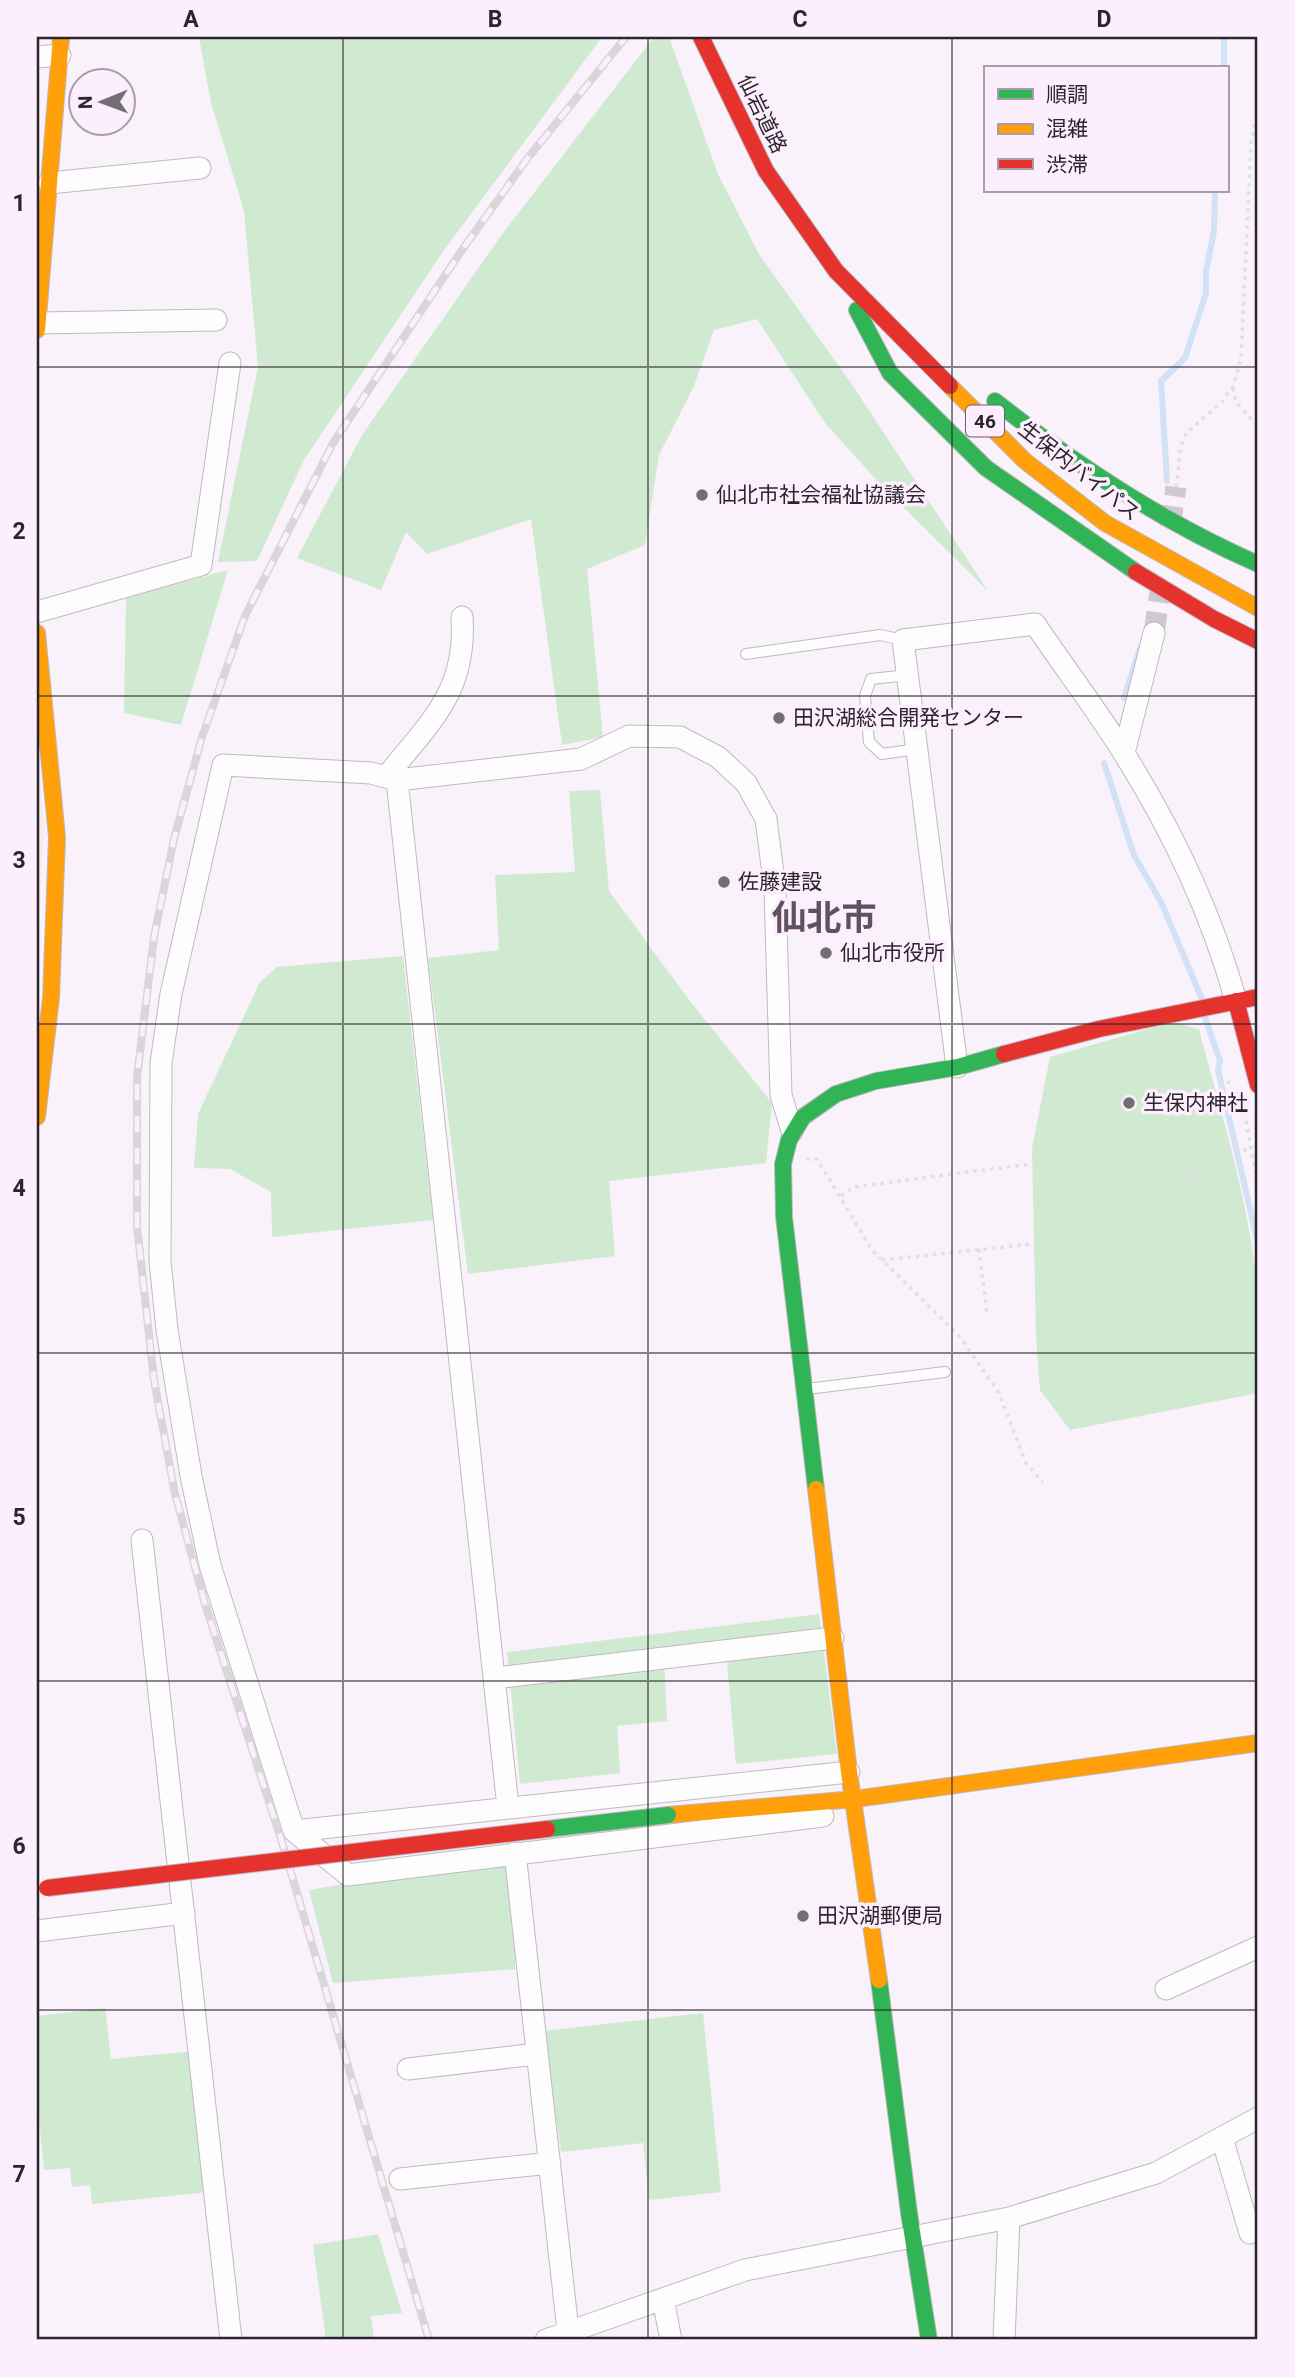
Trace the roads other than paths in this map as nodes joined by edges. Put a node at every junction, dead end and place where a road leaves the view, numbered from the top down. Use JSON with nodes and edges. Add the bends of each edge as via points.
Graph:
{"nodes":[{"id":1,"x":701,"y":37,"type":"edge"},
{"id":2,"x":60,"y":46,"type":"edge"},
{"id":3,"x":37,"y":57,"type":"edge"},
{"id":4,"x":44,"y":156,"type":"edge"},
{"id":5,"x":200,"y":168,"type":"dead end"},
{"id":6,"x":766,"y":171,"type":"joint"},
{"id":7,"x":49,"y":183,"type":"junction"},
{"id":8,"x":836,"y":271,"type":"junction"},
{"id":9,"x":216,"y":320,"type":"dead end"},
{"id":10,"x":37,"y":326,"type":"edge"},
{"id":11,"x":230,"y":363,"type":"dead end"},
{"id":12,"x":960,"y":373,"type":"dead end"},
{"id":13,"x":981,"y":389,"type":"dead end"},
{"id":14,"x":1258,"y":564,"type":"edge"},
{"id":15,"x":1258,"y":608,"type":"edge"},
{"id":16,"x":37,"y":612,"type":"edge"},
{"id":17,"x":462,"y":617,"type":"dead end"},
{"id":18,"x":37,"y":633,"type":"edge"},
{"id":19,"x":1154,"y":633,"type":"tunnel mouth"},
{"id":20,"x":903,"y":640,"type":"junction"},
{"id":21,"x":1258,"y":641,"type":"edge"},
{"id":22,"x":747,"y":653,"type":"dead end"},
{"id":23,"x":908,"y":675,"type":"junction"},
{"id":24,"x":917,"y":749,"type":"junction"},
{"id":25,"x":1124,"y":753,"type":"junction"},
{"id":26,"x":391,"y":778,"type":"junction"},
{"id":27,"x":37,"y":803,"type":"edge"},
{"id":28,"x":54,"y":809,"type":"junction"},
{"id":29,"x":1258,"y":997,"type":"edge"},
{"id":30,"x":1236,"y":1001,"type":"junction"},
{"id":31,"x":43,"y":1012,"type":"edge"},
{"id":32,"x":957,"y":1067,"type":"junction"},
{"id":33,"x":1258,"y":1085,"type":"edge"},
{"id":34,"x":37,"y":1117,"type":"edge"},
{"id":35,"x":792,"y":1131,"type":"junction"},
{"id":36,"x":945,"y":1372,"type":"dead end"},
{"id":37,"x":804,"y":1390,"type":"junction"},
{"id":38,"x":142,"y":1540,"type":"dead end"},
{"id":39,"x":833,"y":1638,"type":"junction"},
{"id":40,"x":495,"y":1678,"type":"junction"},
{"id":41,"x":1258,"y":1743,"type":"edge"},
{"id":42,"x":849,"y":1772,"type":"junction"},
{"id":43,"x":855,"y":1805,"type":"junction"},
{"id":44,"x":509,"y":1807,"type":"junction"},
{"id":45,"x":294,"y":1831,"type":"junction"},
{"id":46,"x":515,"y":1853,"type":"junction"},
{"id":47,"x":42,"y":1888,"type":"edge"},
{"id":48,"x":184,"y":1913,"type":"junction"},
{"id":49,"x":37,"y":1931,"type":"edge"},
{"id":50,"x":1258,"y":1947,"type":"edge"},
{"id":51,"x":1166,"y":1989,"type":"dead end"},
{"id":52,"x":536,"y":2054,"type":"junction"},
{"id":53,"x":408,"y":2069,"type":"dead end"},
{"id":54,"x":1258,"y":2118,"type":"edge"},
{"id":55,"x":1222,"y":2138,"type":"junction"},
{"id":56,"x":550,"y":2163,"type":"junction"},
{"id":57,"x":400,"y":2179,"type":"dead end"},
{"id":58,"x":1009,"y":2218,"type":"junction"},
{"id":59,"x":1250,"y":2232,"type":"dead end"},
{"id":60,"x":915,"y":2235,"type":"junction"},
{"id":61,"x":663,"y":2299,"type":"junction"},
{"id":62,"x":568,"y":2337,"type":"edge"},
{"id":63,"x":231,"y":2340,"type":"edge"},
{"id":64,"x":546,"y":2340,"type":"edge"},
{"id":65,"x":671,"y":2340,"type":"edge"},
{"id":66,"x":929,"y":2340,"type":"edge"},
{"id":67,"x":1004,"y":2340,"type":"edge"}],
"edges":[{"from":1,"to":6,"type":"main road","name":"仙岩道路","number":"46"},
{"from":2,"to":3,"type":"street"},
{"from":2,"to":4,"type":"main road"},
{"from":4,"to":7,"type":"main road"},
{"from":5,"to":7,"type":"street"},
{"from":6,"to":8,"type":"main road","name":"生保内バイパス","number":"46"},
{"from":7,"to":10,"type":"main road"},
{"from":8,"to":12,"type":"main road"},
{"from":8,"to":15,"type":"main road","name":"生保内バイパス","number":"46","via":[[1025,461],[1105,523]]},
{"from":8,"to":21,"type":"main road","via":[[890,373],[986,468],[1103,552]]},
{"from":9,"to":10,"type":"street"},
{"from":11,"to":16,"type":"street","via":[[201,565]]},
{"from":13,"to":14,"type":"main road","via":[[1033,432],[1121,491]]},
{"from":17,"to":26,"type":"street","via":[[462,662],[449,695]]},
{"from":18,"to":28,"type":"main road"},
{"from":19,"to":25,"type":"street"},
{"from":20,"to":22,"type":"lane","via":[[880,635]]},
{"from":20,"to":23,"type":"street"},
{"from":20,"to":25,"type":"street","via":[[1035,624]]},
{"from":23,"to":24,"type":"street"},
{"from":23,"to":24,"type":"lane","via":[[871,679],[865,696],[869,742],[882,754]]},
{"from":24,"to":32,"type":"street"},
{"from":25,"to":30,"type":"street","via":[[1170,835]]},
{"from":26,"to":35,"type":"street","via":[[580,759],[629,736],[680,737],[718,757],[746,783],[766,819],[775,889],[781,1095]]},
{"from":26,"to":40,"type":"street"},
{"from":26,"to":45,"type":"street","via":[[223,765],[171,994],[160,1063],[160,1261],[191,1476],[210,1565]]},
{"from":27,"to":28,"type":"lane"},
{"from":28,"to":31,"type":"main road","via":[[56,901]]},
{"from":29,"to":30,"type":"main road"},
{"from":30,"to":32,"type":"main road","via":[[1074,1034]]},
{"from":30,"to":33,"type":"main road"},
{"from":31,"to":34,"type":"main road"},
{"from":32,"to":35,"type":"main road","via":[[865,1085],[828,1098]]},
{"from":35,"to":37,"type":"main road","via":[[781,1176]]},
{"from":36,"to":37,"type":"lane"},
{"from":37,"to":39,"type":"main road"},
{"from":38,"to":48,"type":"street"},
{"from":39,"to":40,"type":"street"},
{"from":39,"to":42,"type":"main road"},
{"from":40,"to":44,"type":"street"},
{"from":41,"to":43,"type":"main road"},
{"from":42,"to":43,"type":"main road"},
{"from":42,"to":44,"type":"street"},
{"from":43,"to":46,"type":"street"},
{"from":43,"to":47,"type":"main road","bridge":true,"via":[[668,1815]]},
{"from":43,"to":60,"type":"main road"},
{"from":44,"to":45,"type":"street"},
{"from":45,"to":46,"type":"street","via":[[348,1875]]},
{"from":46,"to":52,"type":"street"},
{"from":48,"to":49,"type":"street"},
{"from":48,"to":63,"type":"street"},
{"from":50,"to":51,"type":"street"},
{"from":52,"to":53,"type":"street"},
{"from":52,"to":56,"type":"street"},
{"from":54,"to":55,"type":"street"},
{"from":55,"to":58,"type":"street","via":[[1156,2173]]},
{"from":55,"to":59,"type":"street"},
{"from":56,"to":57,"type":"street"},
{"from":56,"to":62,"type":"street"},
{"from":58,"to":60,"type":"street"},
{"from":58,"to":67,"type":"street"},
{"from":60,"to":61,"type":"street","via":[[745,2270]]},
{"from":60,"to":66,"type":"main road"},
{"from":61,"to":62,"type":"street"},
{"from":61,"to":65,"type":"street"},
{"from":62,"to":64,"type":"street"}]}
